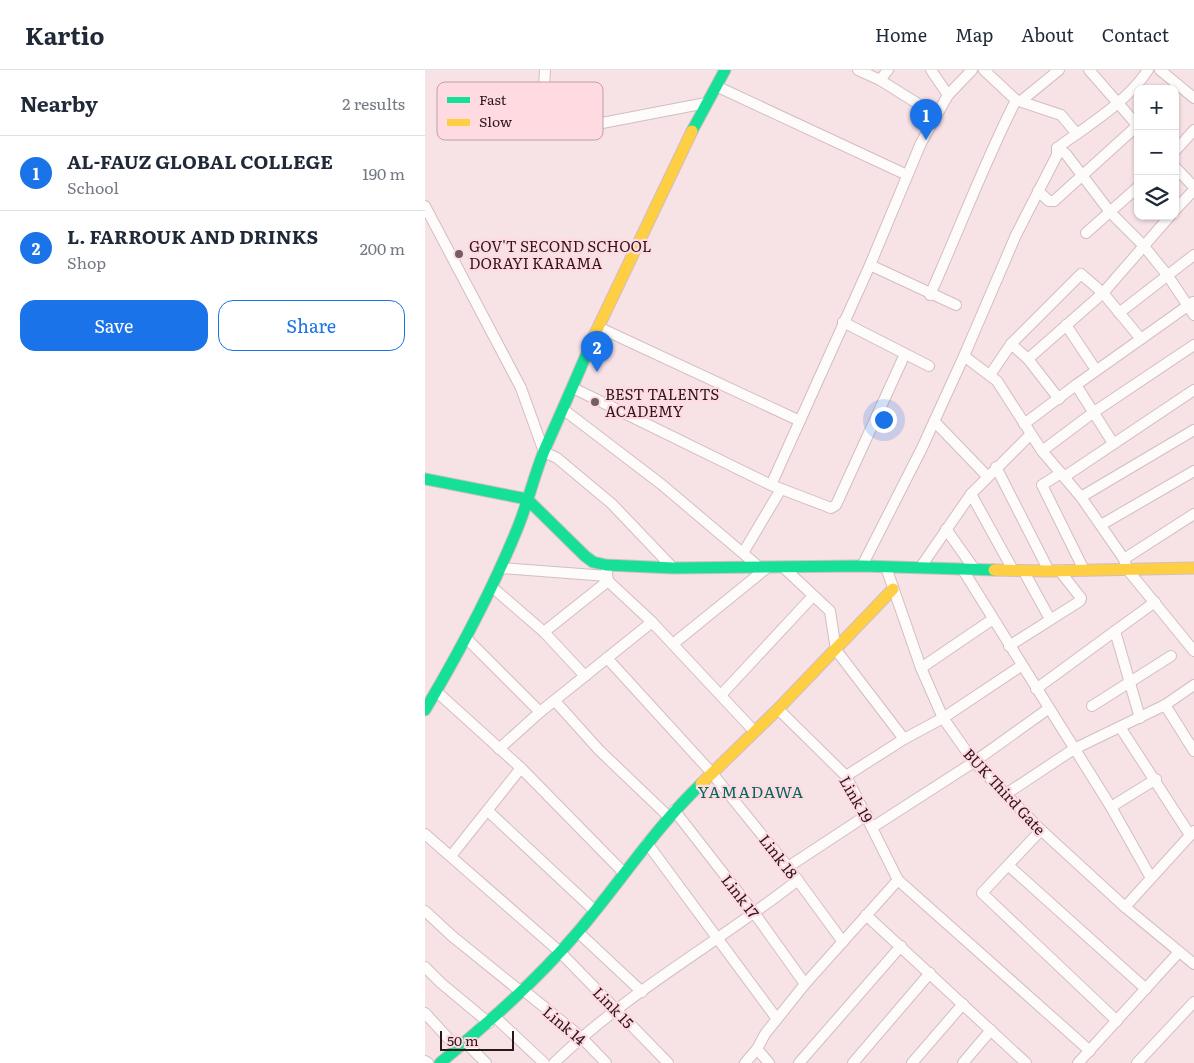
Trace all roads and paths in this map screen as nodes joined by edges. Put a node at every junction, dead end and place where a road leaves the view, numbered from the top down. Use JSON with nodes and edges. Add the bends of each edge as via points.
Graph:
{"nodes":[{"id":1,"x":725,"y":70,"type":"edge"},
{"id":2,"x":858,"y":70,"type":"edge"},
{"id":3,"x":888,"y":70,"type":"edge"},
{"id":4,"x":931,"y":70,"type":"edge"},
{"id":5,"x":972,"y":70,"type":"edge"},
{"id":6,"x":984,"y":70,"type":"edge"},
{"id":7,"x":1059,"y":70,"type":"edge"},
{"id":8,"x":1089,"y":70,"type":"edge"},
{"id":9,"x":1148,"y":70,"type":"edge"},
{"id":10,"x":1160,"y":70,"type":"edge"},
{"id":11,"x":880,"y":80,"type":"junction"},
{"id":12,"x":1173,"y":85,"type":"edge"},
{"id":13,"x":716,"y":86,"type":"junction"},
{"id":14,"x":1179,"y":89,"type":"edge"},
{"id":15,"x":948,"y":95,"type":"junction"},
{"id":16,"x":1194,"y":98,"type":"edge"},
{"id":17,"x":1019,"y":100,"type":"junction"},
{"id":18,"x":706,"y":103,"type":"junction"},
{"id":19,"x":1116,"y":103,"type":"junction"},
{"id":20,"x":936,"y":115,"type":"junction"},
{"id":21,"x":1134,"y":121,"type":"edge"},
{"id":22,"x":603,"y":123,"type":"edge"},
{"id":23,"x":1134,"y":129,"type":"edge"},
{"id":24,"x":1194,"y":130,"type":"edge"},
{"id":25,"x":1077,"y":134,"type":"junction"},
{"id":26,"x":1179,"y":147,"type":"edge"},
{"id":27,"x":1057,"y":148,"type":"junction"},
{"id":28,"x":1179,"y":172,"type":"edge"},
{"id":29,"x":907,"y":175,"type":"junction"},
{"id":30,"x":1082,"y":177,"type":"junction"},
{"id":31,"x":1194,"y":189,"type":"edge"},
{"id":32,"x":1038,"y":191,"type":"junction"},
{"id":33,"x":1134,"y":191,"type":"edge"},
{"id":34,"x":425,"y":206,"type":"edge"},
{"id":35,"x":1179,"y":206,"type":"edge"},
{"id":36,"x":1110,"y":212,"type":"junction"},
{"id":37,"x":1166,"y":220,"type":"edge"},
{"id":38,"x":1086,"y":233,"type":"dead end"},
{"id":39,"x":1143,"y":245,"type":"junction"},
{"id":40,"x":1194,"y":255,"type":"edge"},
{"id":41,"x":870,"y":265,"type":"junction"},
{"id":42,"x":1168,"y":276,"type":"junction"},
{"id":43,"x":1103,"y":293,"type":"junction"},
{"id":44,"x":930,"y":295,"type":"junction"},
{"id":45,"x":1191,"y":304,"type":"edge"},
{"id":46,"x":956,"y":306,"type":"dead end"},
{"id":47,"x":1119,"y":313,"type":"junction"},
{"id":48,"x":1194,"y":315,"type":"edge"},
{"id":49,"x":843,"y":322,"type":"junction"},
{"id":50,"x":1066,"y":325,"type":"junction"},
{"id":51,"x":598,"y":327,"type":"junction"},
{"id":52,"x":1141,"y":339,"type":"junction"},
{"id":53,"x":1011,"y":344,"type":"junction"},
{"id":54,"x":1194,"y":345,"type":"edge"},
{"id":55,"x":905,"y":354,"type":"junction"},
{"id":56,"x":964,"y":356,"type":"junction"},
{"id":57,"x":1028,"y":359,"type":"junction"},
{"id":58,"x":929,"y":366,"type":"dead end"},
{"id":59,"x":1096,"y":370,"type":"junction"},
{"id":60,"x":990,"y":375,"type":"junction"},
{"id":61,"x":1076,"y":385,"type":"junction"},
{"id":62,"x":573,"y":388,"type":"junction"},
{"id":63,"x":1194,"y":390,"type":"edge"},
{"id":64,"x":1059,"y":399,"type":"junction"},
{"id":65,"x":564,"y":410,"type":"junction"},
{"id":66,"x":1094,"y":412,"type":"junction"},
{"id":67,"x":800,"y":421,"type":"junction"},
{"id":68,"x":934,"y":421,"type":"junction"},
{"id":69,"x":1025,"y":424,"type":"junction"},
{"id":70,"x":1194,"y":430,"type":"edge"},
{"id":71,"x":1030,"y":435,"type":"junction"},
{"id":72,"x":1113,"y":444,"type":"junction"},
{"id":73,"x":1042,"y":451,"type":"junction"},
{"id":74,"x":544,"y":452,"type":"junction"},
{"id":75,"x":995,"y":467,"type":"junction"},
{"id":76,"x":1194,"y":471,"type":"edge"},
{"id":77,"x":1062,"y":475,"type":"junction"},
{"id":78,"x":987,"y":476,"type":"junction"},
{"id":79,"x":425,"y":479,"type":"edge"},
{"id":80,"x":776,"y":487,"type":"junction"},
{"id":81,"x":971,"y":494,"type":"junction"},
{"id":82,"x":1081,"y":497,"type":"junction"},
{"id":83,"x":527,"y":499,"type":"junction"},
{"id":84,"x":1194,"y":514,"type":"edge"},
{"id":85,"x":1101,"y":525,"type":"junction"},
{"id":86,"x":946,"y":529,"type":"junction"},
{"id":87,"x":743,"y":553,"type":"junction"},
{"id":88,"x":1125,"y":564,"type":"junction"},
{"id":89,"x":862,"y":566,"type":"junction"},
{"id":90,"x":764,"y":567,"type":"junction"},
{"id":91,"x":783,"y":567,"type":"junction"},
{"id":92,"x":886,"y":567,"type":"junction"},
{"id":93,"x":501,"y":568,"type":"junction"},
{"id":94,"x":673,"y":568,"type":"junction"},
{"id":95,"x":920,"y":568,"type":"junction"},
{"id":96,"x":1194,"y":568,"type":"edge"},
{"id":97,"x":963,"y":570,"type":"junction"},
{"id":98,"x":975,"y":570,"type":"junction"},
{"id":99,"x":1019,"y":570,"type":"junction"},
{"id":100,"x":1084,"y":570,"type":"junction"},
{"id":101,"x":1054,"y":571,"type":"junction"},
{"id":102,"x":607,"y":574,"type":"junction"},
{"id":103,"x":492,"y":587,"type":"junction"},
{"id":104,"x":893,"y":589,"type":"junction"},
{"id":105,"x":813,"y":596,"type":"junction"},
{"id":106,"x":1155,"y":602,"type":"junction"},
{"id":107,"x":993,"y":619,"type":"junction"},
{"id":108,"x":1050,"y":619,"type":"junction"},
{"id":109,"x":652,"y":622,"type":"junction"},
{"id":110,"x":1115,"y":631,"type":"junction"},
{"id":111,"x":544,"y":632,"type":"junction"},
{"id":112,"x":467,"y":640,"type":"junction"},
{"id":113,"x":673,"y":644,"type":"junction"},
{"id":114,"x":1009,"y":646,"type":"junction"},
{"id":115,"x":836,"y":650,"type":"junction"},
{"id":116,"x":1194,"y":651,"type":"edge"},
{"id":117,"x":1171,"y":656,"type":"dead end"},
{"id":118,"x":607,"y":658,"type":"junction"},
{"id":119,"x":1021,"y":666,"type":"junction"},
{"id":120,"x":921,"y":668,"type":"junction"},
{"id":121,"x":585,"y":676,"type":"junction"},
{"id":122,"x":1129,"y":684,"type":"junction"},
{"id":123,"x":1194,"y":684,"type":"edge"},
{"id":124,"x":1035,"y":689,"type":"junction"},
{"id":125,"x":437,"y":692,"type":"junction"},
{"id":126,"x":721,"y":695,"type":"junction"},
{"id":127,"x":555,"y":701,"type":"junction"},
{"id":128,"x":1165,"y":705,"type":"junction"},
{"id":129,"x":1092,"y":706,"type":"dead end"},
{"id":130,"x":778,"y":708,"type":"junction"},
{"id":131,"x":1048,"y":709,"type":"junction"},
{"id":132,"x":425,"y":710,"type":"edge"},
{"id":133,"x":540,"y":712,"type":"junction"},
{"id":134,"x":943,"y":718,"type":"junction"},
{"id":135,"x":1140,"y":718,"type":"junction"},
{"id":136,"x":1120,"y":727,"type":"junction"},
{"id":137,"x":754,"y":731,"type":"junction"},
{"id":138,"x":904,"y":739,"type":"junction"},
{"id":139,"x":499,"y":749,"type":"junction"},
{"id":140,"x":1074,"y":749,"type":"junction"},
{"id":141,"x":1194,"y":751,"type":"edge"},
{"id":142,"x":974,"y":762,"type":"junction"},
{"id":143,"x":521,"y":768,"type":"junction"},
{"id":144,"x":711,"y":772,"type":"junction"},
{"id":145,"x":846,"y":776,"type":"junction"},
{"id":146,"x":1156,"y":779,"type":"junction"},
{"id":147,"x":1006,"y":794,"type":"junction"},
{"id":148,"x":1111,"y":807,"type":"junction"},
{"id":149,"x":488,"y":811,"type":"junction"},
{"id":150,"x":671,"y":813,"type":"junction"},
{"id":151,"x":867,"y":815,"type":"junction"},
{"id":152,"x":873,"y":826,"type":"junction"},
{"id":153,"x":1041,"y":830,"type":"junction"},
{"id":154,"x":1192,"y":833,"type":"edge"},
{"id":155,"x":425,"y":834,"type":"edge"},
{"id":156,"x":647,"y":843,"type":"junction"},
{"id":157,"x":451,"y":856,"type":"junction"},
{"id":158,"x":1009,"y":866,"type":"junction"},
{"id":159,"x":788,"y":867,"type":"junction"},
{"id":160,"x":624,"y":873,"type":"junction"},
{"id":161,"x":1151,"y":878,"type":"junction"},
{"id":162,"x":798,"y":880,"type":"junction"},
{"id":163,"x":899,"y":880,"type":"junction"},
{"id":164,"x":1125,"y":908,"type":"junction"},
{"id":165,"x":595,"y":910,"type":"junction"},
{"id":166,"x":425,"y":911,"type":"edge"},
{"id":167,"x":755,"y":914,"type":"junction"},
{"id":168,"x":866,"y":916,"type":"junction"},
{"id":169,"x":578,"y":932,"type":"junction"},
{"id":170,"x":717,"y":940,"type":"junction"},
{"id":171,"x":843,"y":942,"type":"junction"},
{"id":172,"x":901,"y":946,"type":"junction"},
{"id":173,"x":560,"y":952,"type":"junction"},
{"id":174,"x":1179,"y":952,"type":"junction"},
{"id":175,"x":1194,"y":964,"type":"edge"},
{"id":176,"x":425,"y":967,"type":"edge"},
{"id":177,"x":930,"y":973,"type":"junction"},
{"id":178,"x":805,"y":984,"type":"junction"},
{"id":179,"x":1145,"y":989,"type":"junction"},
{"id":180,"x":521,"y":990,"type":"junction"},
{"id":181,"x":642,"y":992,"type":"junction"},
{"id":182,"x":1194,"y":1002,"type":"edge"},
{"id":183,"x":963,"y":1004,"type":"junction"},
{"id":184,"x":617,"y":1009,"type":"junction"},
{"id":185,"x":425,"y":1012,"type":"edge"},
{"id":186,"x":777,"y":1019,"type":"junction"},
{"id":187,"x":492,"y":1020,"type":"junction"},
{"id":188,"x":1117,"y":1021,"type":"junction"},
{"id":189,"x":991,"y":1030,"type":"junction"},
{"id":190,"x":581,"y":1037,"type":"junction"},
{"id":191,"x":462,"y":1046,"type":"junction"},
{"id":192,"x":757,"y":1049,"type":"junction"},
{"id":193,"x":1090,"y":1051,"type":"junction"},
{"id":194,"x":1020,"y":1061,"type":"edge"},
{"id":195,"x":440,"y":1063,"type":"edge"},
{"id":196,"x":486,"y":1063,"type":"edge"},
{"id":197,"x":544,"y":1063,"type":"edge"},
{"id":198,"x":554,"y":1063,"type":"edge"},
{"id":199,"x":606,"y":1063,"type":"edge"},
{"id":200,"x":668,"y":1063,"type":"edge"},
{"id":201,"x":745,"y":1063,"type":"edge"},
{"id":202,"x":769,"y":1063,"type":"edge"},
{"id":203,"x":799,"y":1063,"type":"edge"},
{"id":204,"x":853,"y":1063,"type":"edge"},
{"id":205,"x":912,"y":1063,"type":"edge"},
{"id":206,"x":963,"y":1063,"type":"edge"},
{"id":207,"x":1079,"y":1063,"type":"edge"},
{"id":208,"x":1137,"y":1063,"type":"edge"}],
"edges":[{"from":1,"to":13,"type":"street"},
{"from":2,"to":11,"type":"street"},
{"from":3,"to":11,"type":"street"},
{"from":4,"to":15,"type":"street"},
{"from":5,"to":15,"type":"street"},
{"from":6,"to":17,"type":"street"},
{"from":7,"to":17,"type":"street"},
{"from":8,"to":19,"type":"street"},
{"from":9,"to":19,"type":"street"},
{"from":10,"to":12,"type":"street"},
{"from":11,"to":20,"type":"street"},
{"from":13,"to":18,"type":"street"},
{"from":13,"to":29,"type":"street"},
{"from":14,"to":16,"type":"street"},
{"from":15,"to":20,"type":"street"},
{"from":17,"to":25,"type":"street","via":[[1061,116]]},
{"from":17,"to":44,"type":"street","via":[[992,147]]},
{"from":18,"to":22,"type":"street"},
{"from":18,"to":51,"type":"street"},
{"from":19,"to":21,"type":"street"},
{"from":19,"to":25,"type":"street"},
{"from":20,"to":29,"type":"street"},
{"from":23,"to":30,"type":"street"},
{"from":24,"to":26,"type":"street"},
{"from":25,"to":27,"type":"street"},
{"from":27,"to":30,"type":"street","via":[[1066,154]]},
{"from":27,"to":32,"type":"street","via":[[1057,155]]},
{"from":28,"to":31,"type":"street"},
{"from":29,"to":41,"type":"street"},
{"from":30,"to":32,"type":"street","via":[[1054,201],[1049,201]]},
{"from":30,"to":36,"type":"street"},
{"from":31,"to":35,"type":"street"},
{"from":32,"to":56,"type":"street","via":[[1015,234]]},
{"from":33,"to":36,"type":"street"},
{"from":34,"to":74,"type":"street","via":[[521,388]]},
{"from":36,"to":38,"type":"street"},
{"from":36,"to":39,"type":"street"},
{"from":37,"to":39,"type":"street"},
{"from":39,"to":42,"type":"street"},
{"from":39,"to":43,"type":"street"},
{"from":40,"to":42,"type":"street"},
{"from":41,"to":44,"type":"street"},
{"from":41,"to":49,"type":"street"},
{"from":42,"to":45,"type":"street"},
{"from":42,"to":47,"type":"street"},
{"from":43,"to":47,"type":"street"},
{"from":43,"to":50,"type":"street"},
{"from":43,"to":53,"type":"street","via":[[1081,274]]},
{"from":44,"to":46,"type":"street"},
{"from":45,"to":48,"type":"street"},
{"from":45,"to":52,"type":"street"},
{"from":47,"to":52,"type":"street"},
{"from":49,"to":55,"type":"street"},
{"from":49,"to":67,"type":"street"},
{"from":50,"to":57,"type":"street"},
{"from":50,"to":59,"type":"street"},
{"from":51,"to":62,"type":"street"},
{"from":51,"to":67,"type":"street"},
{"from":52,"to":59,"type":"street"},
{"from":53,"to":57,"type":"street"},
{"from":53,"to":60,"type":"street"},
{"from":54,"to":66,"type":"street"},
{"from":55,"to":58,"type":"street"},
{"from":55,"to":80,"type":"street","via":[[833,508]]},
{"from":56,"to":60,"type":"street"},
{"from":56,"to":68,"type":"street"},
{"from":57,"to":64,"type":"street"},
{"from":59,"to":61,"type":"street"},
{"from":60,"to":69,"type":"street","via":[[1009,396]]},
{"from":61,"to":64,"type":"street"},
{"from":61,"to":66,"type":"street"},
{"from":62,"to":65,"type":"street"},
{"from":62,"to":80,"type":"street"},
{"from":63,"to":72,"type":"street"},
{"from":64,"to":69,"type":"street"},
{"from":65,"to":74,"type":"street"},
{"from":65,"to":87,"type":"street","via":[[661,484]]},
{"from":66,"to":72,"type":"street"},
{"from":66,"to":73,"type":"street"},
{"from":67,"to":80,"type":"street"},
{"from":68,"to":78,"type":"street"},
{"from":68,"to":89,"type":"street"},
{"from":69,"to":71,"type":"street"},
{"from":70,"to":82,"type":"street"},
{"from":71,"to":73,"type":"street"},
{"from":71,"to":75,"type":"street"},
{"from":72,"to":77,"type":"street"},
{"from":73,"to":77,"type":"street"},
{"from":74,"to":83,"type":"street"},
{"from":74,"to":94,"type":"street","via":[[557,458],[612,504]]},
{"from":75,"to":78,"type":"street"},
{"from":75,"to":101,"type":"street"},
{"from":76,"to":85,"type":"street"},
{"from":77,"to":82,"type":"street"},
{"from":77,"to":100,"type":"street","via":[[1042,485]]},
{"from":78,"to":81,"type":"street"},
{"from":79,"to":83,"type":"street"},
{"from":80,"to":87,"type":"street"},
{"from":81,"to":86,"type":"street"},
{"from":81,"to":99,"type":"street"},
{"from":82,"to":85,"type":"street"},
{"from":83,"to":93,"type":"street"},
{"from":83,"to":102,"type":"street"},
{"from":84,"to":88,"type":"street"},
{"from":85,"to":88,"type":"street"},
{"from":86,"to":95,"type":"street"},
{"from":86,"to":98,"type":"street"},
{"from":87,"to":90,"type":"street"},
{"from":88,"to":96,"type":"street"},
{"from":88,"to":100,"type":"street"},
{"from":88,"to":106,"type":"street"},
{"from":89,"to":91,"type":"street"},
{"from":89,"to":92,"type":"street"},
{"from":90,"to":91,"type":"street"},
{"from":90,"to":94,"type":"street"},
{"from":90,"to":113,"type":"street"},
{"from":91,"to":105,"type":"street"},
{"from":92,"to":95,"type":"street"},
{"from":92,"to":104,"type":"street","name":"BUK Third Gate"},
{"from":93,"to":102,"type":"street"},
{"from":93,"to":103,"type":"street"},
{"from":94,"to":102,"type":"street"},
{"from":95,"to":97,"type":"street"},
{"from":97,"to":98,"type":"street"},
{"from":97,"to":107,"type":"street"},
{"from":98,"to":99,"type":"street"},
{"from":99,"to":101,"type":"street"},
{"from":99,"to":108,"type":"street"},
{"from":100,"to":101,"type":"street"},
{"from":101,"to":108,"type":"street","via":[[1081,598]]},
{"from":102,"to":109,"type":"street"},
{"from":102,"to":111,"type":"street"},
{"from":103,"to":111,"type":"street"},
{"from":103,"to":112,"type":"street"},
{"from":104,"to":115,"type":"street"},
{"from":104,"to":120,"type":"street","name":"BUK Third Gate"},
{"from":105,"to":115,"type":"street","via":[[830,611]]},
{"from":105,"to":126,"type":"street"},
{"from":106,"to":110,"type":"street"},
{"from":106,"to":116,"type":"street"},
{"from":107,"to":114,"type":"street"},
{"from":107,"to":120,"type":"street"},
{"from":108,"to":114,"type":"street"},
{"from":109,"to":113,"type":"street"},
{"from":109,"to":118,"type":"street"},
{"from":110,"to":122,"type":"street"},
{"from":110,"to":124,"type":"street"},
{"from":111,"to":121,"type":"street"},
{"from":112,"to":125,"type":"street"},
{"from":112,"to":133,"type":"street"},
{"from":113,"to":126,"type":"street"},
{"from":114,"to":119,"type":"street"},
{"from":115,"to":130,"type":"street"},
{"from":115,"to":138,"type":"street"},
{"from":117,"to":122,"type":"street"},
{"from":118,"to":121,"type":"street"},
{"from":118,"to":144,"type":"street","name":"Link 18"},
{"from":119,"to":124,"type":"street"},
{"from":119,"to":134,"type":"street"},
{"from":120,"to":134,"type":"street","name":"BUK Third Gate"},
{"from":121,"to":127,"type":"street"},
{"from":122,"to":129,"type":"street"},
{"from":122,"to":135,"type":"street"},
{"from":123,"to":128,"type":"street"},
{"from":124,"to":131,"type":"street"},
{"from":125,"to":132,"type":"street"},
{"from":125,"to":139,"type":"street"},
{"from":126,"to":137,"type":"street"},
{"from":127,"to":133,"type":"street"},
{"from":127,"to":150,"type":"street","name":"Link 17","via":[[599,750]]},
{"from":128,"to":135,"type":"street"},
{"from":128,"to":141,"type":"street"},
{"from":130,"to":137,"type":"street"},
{"from":130,"to":145,"type":"street","name":"Link 19"},
{"from":131,"to":140,"type":"street"},
{"from":131,"to":142,"type":"street"},
{"from":133,"to":139,"type":"street"},
{"from":134,"to":138,"type":"street"},
{"from":134,"to":142,"type":"street","name":"BUK Third Gate"},
{"from":135,"to":136,"type":"street"},
{"from":136,"to":140,"type":"street"},
{"from":136,"to":146,"type":"street"},
{"from":137,"to":144,"type":"street"},
{"from":138,"to":145,"type":"street"},
{"from":139,"to":143,"type":"street"},
{"from":140,"to":147,"type":"street"},
{"from":140,"to":148,"type":"street"},
{"from":142,"to":147,"type":"street","name":"BUK Third Gate"},
{"from":142,"to":152,"type":"street"},
{"from":143,"to":149,"type":"street"},
{"from":143,"to":160,"type":"street"},
{"from":144,"to":150,"type":"street"},
{"from":144,"to":159,"type":"street","name":"Link 18"},
{"from":145,"to":151,"type":"street","name":"Link 19"},
{"from":146,"to":148,"type":"street"},
{"from":146,"to":154,"type":"street"},
{"from":147,"to":153,"type":"street","name":"BUK Third Gate"},
{"from":148,"to":161,"type":"street"},
{"from":149,"to":157,"type":"street"},
{"from":149,"to":165,"type":"street"},
{"from":150,"to":156,"type":"street"},
{"from":150,"to":167,"type":"street","name":"Link 17"},
{"from":151,"to":152,"type":"street","name":"Link 19"},
{"from":151,"to":159,"type":"street"},
{"from":152,"to":163,"type":"street","name":"Link 19"},
{"from":153,"to":158,"type":"street"},
{"from":153,"to":164,"type":"street","name":"BUK Third Gate"},
{"from":154,"to":161,"type":"street"},
{"from":155,"to":157,"type":"street","name":"Link 15"},
{"from":156,"to":160,"type":"street"},
{"from":156,"to":170,"type":"street"},
{"from":157,"to":173,"type":"street","name":"Link 15"},
{"from":158,"to":179,"type":"street"},
{"from":158,"to":188,"type":"street","via":[[982,891],[983,895]]},
{"from":159,"to":162,"type":"street","name":"Link 18"},
{"from":160,"to":165,"type":"street"},
{"from":161,"to":164,"type":"street"},
{"from":162,"to":167,"type":"street"},
{"from":162,"to":171,"type":"street","name":"Link 18"},
{"from":163,"to":168,"type":"street"},
{"from":163,"to":193,"type":"street"},
{"from":164,"to":174,"type":"street","name":"BUK Third Gate"},
{"from":165,"to":169,"type":"street"},
{"from":166,"to":180,"type":"street","name":"Link 14"},
{"from":167,"to":170,"type":"street"},
{"from":167,"to":178,"type":"street","name":"Link 17"},
{"from":168,"to":171,"type":"street"},
{"from":168,"to":172,"type":"street"},
{"from":169,"to":173,"type":"street"},
{"from":169,"to":181,"type":"street"},
{"from":170,"to":181,"type":"street"},
{"from":170,"to":186,"type":"street"},
{"from":171,"to":178,"type":"street"},
{"from":172,"to":177,"type":"street"},
{"from":172,"to":203,"type":"street"},
{"from":173,"to":180,"type":"street"},
{"from":173,"to":184,"type":"street","name":"Link 15"},
{"from":174,"to":175,"type":"street","name":"BUK Third Gate"},
{"from":174,"to":179,"type":"street"},
{"from":176,"to":187,"type":"street","via":[[441,983]]},
{"from":177,"to":183,"type":"street"},
{"from":177,"to":204,"type":"street"},
{"from":178,"to":186,"type":"street"},
{"from":179,"to":188,"type":"street"},
{"from":180,"to":187,"type":"street"},
{"from":180,"to":190,"type":"street","name":"Link 14"},
{"from":181,"to":184,"type":"street"},
{"from":182,"to":208,"type":"street"},
{"from":183,"to":189,"type":"street"},
{"from":183,"to":205,"type":"street"},
{"from":184,"to":190,"type":"street"},
{"from":184,"to":200,"type":"street","name":"Link 15"},
{"from":185,"to":191,"type":"street"},
{"from":186,"to":192,"type":"street"},
{"from":187,"to":191,"type":"street"},
{"from":187,"to":197,"type":"street"},
{"from":188,"to":193,"type":"street"},
{"from":189,"to":194,"type":"street"},
{"from":189,"to":206,"type":"street"},
{"from":190,"to":198,"type":"street"},
{"from":190,"to":199,"type":"street","name":"Link 14"},
{"from":191,"to":195,"type":"street"},
{"from":191,"to":196,"type":"street"},
{"from":192,"to":201,"type":"street"},
{"from":192,"to":202,"type":"street"},
{"from":193,"to":207,"type":"street"}]}
